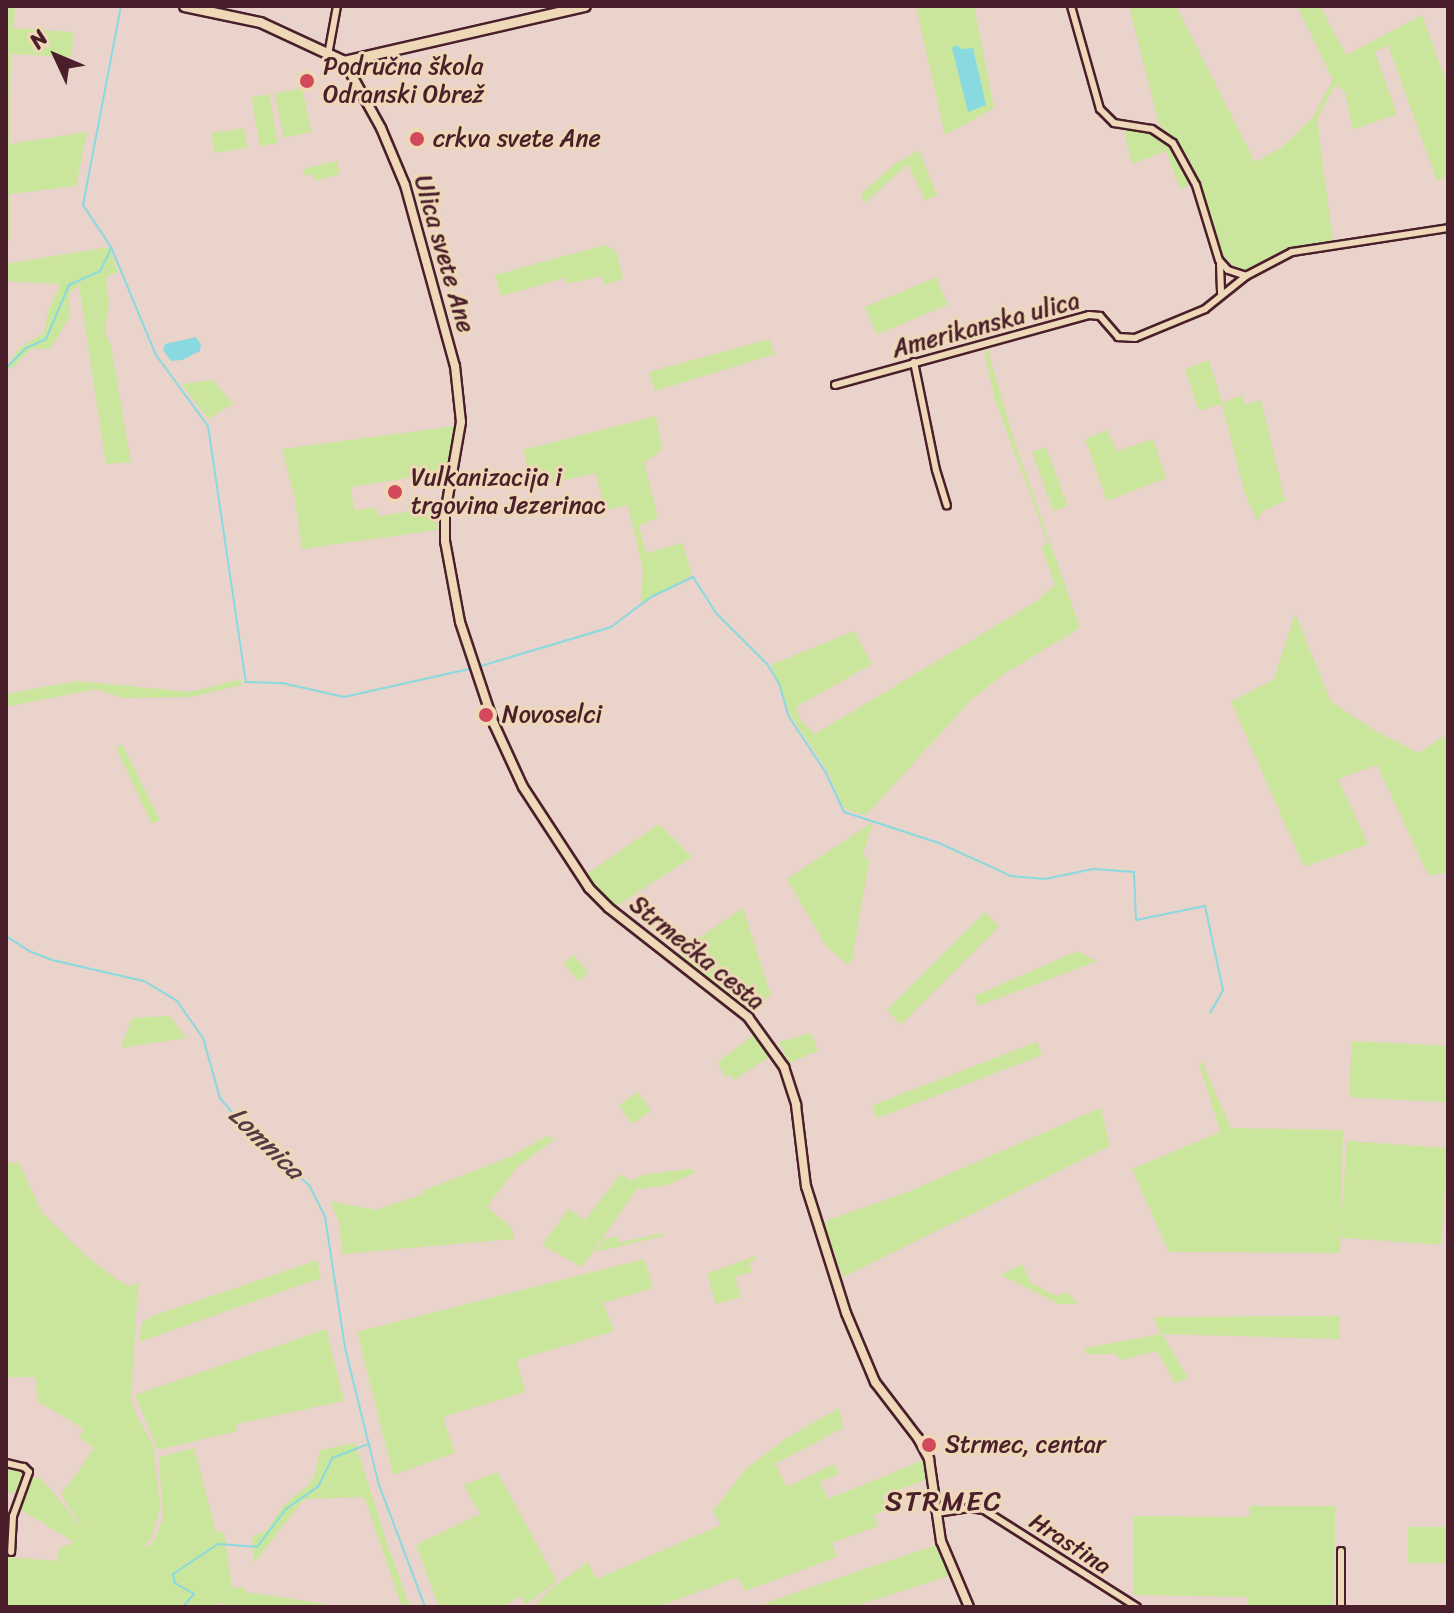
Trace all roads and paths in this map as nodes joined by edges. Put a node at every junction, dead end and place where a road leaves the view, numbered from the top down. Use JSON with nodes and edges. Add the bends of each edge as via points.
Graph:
{"nodes":[{"id":1,"x":184,"y":6,"type":"edge"},
{"id":2,"x":337,"y":6,"type":"edge"},
{"id":3,"x":585,"y":6,"type":"edge"},
{"id":4,"x":1071,"y":6,"type":"edge"},
{"id":5,"x":328,"y":55,"type":"junction"},
{"id":6,"x":344,"y":61,"type":"junction"},
{"id":7,"x":1448,"y":228,"type":"edge"},
{"id":8,"x":1219,"y":260,"type":"junction"},
{"id":9,"x":1246,"y":276,"type":"junction"},
{"id":10,"x":1220,"y":299,"type":"junction"},
{"id":11,"x":914,"y":362,"type":"junction"},
{"id":12,"x":835,"y":385,"type":"dead end"},
{"id":13,"x":461,"y":422,"type":"joint"},
{"id":14,"x":947,"y":505,"type":"dead end"},
{"id":15,"x":6,"y":1463,"type":"edge"},
{"id":16,"x":937,"y":1513,"type":"junction"},
{"id":17,"x":1341,"y":1551,"type":"dead end"},
{"id":18,"x":11,"y":1552,"type":"dead end"},
{"id":19,"x":969,"y":1607,"type":"edge"},
{"id":20,"x":1137,"y":1607,"type":"edge"},
{"id":21,"x":1341,"y":1607,"type":"edge"}],
"edges":[{"from":1,"to":5,"type":"main road","via":[[260,22]]},
{"from":2,"to":5,"type":"street"},
{"from":3,"to":6,"type":"main road"},
{"from":4,"to":8,"type":"street","via":[[1100,109],[1114,123],[1152,129],[1182,153]]},
{"from":5,"to":6,"type":"main road"},
{"from":6,"to":13,"type":"street","name":"Ulica svete Ane","via":[[405,185],[455,366]]},
{"from":7,"to":9,"type":"street","name":"Amerikanska ulica","via":[[1300,250]]},
{"from":8,"to":9,"type":"street","via":[[1228,270]]},
{"from":8,"to":10,"type":"street"},
{"from":9,"to":10,"type":"street","name":"Amerikanska ulica"},
{"from":10,"to":11,"type":"street","name":"Amerikanska ulica","via":[[1164,329],[1128,340],[1118,337],[1100,316],[1089,315]]},
{"from":11,"to":12,"type":"street","name":"Amerikanska ulica"},
{"from":11,"to":14,"type":"street"},
{"from":13,"to":16,"type":"street","name":"Strmečka cesta","via":[[445,541],[460,622],[494,724],[523,787],[589,888],[738,1008],[784,1067],[796,1105],[806,1186],[846,1313],[881,1391],[926,1452]]},
{"from":15,"to":18,"type":"street","via":[[29,1472],[13,1516]]},
{"from":16,"to":19,"type":"street","name":"Strmečka cesta","via":[[945,1552]]},
{"from":16,"to":20,"type":"street","name":"Hrastina","via":[[984,1510]]},
{"from":17,"to":21,"type":"street"}]}
